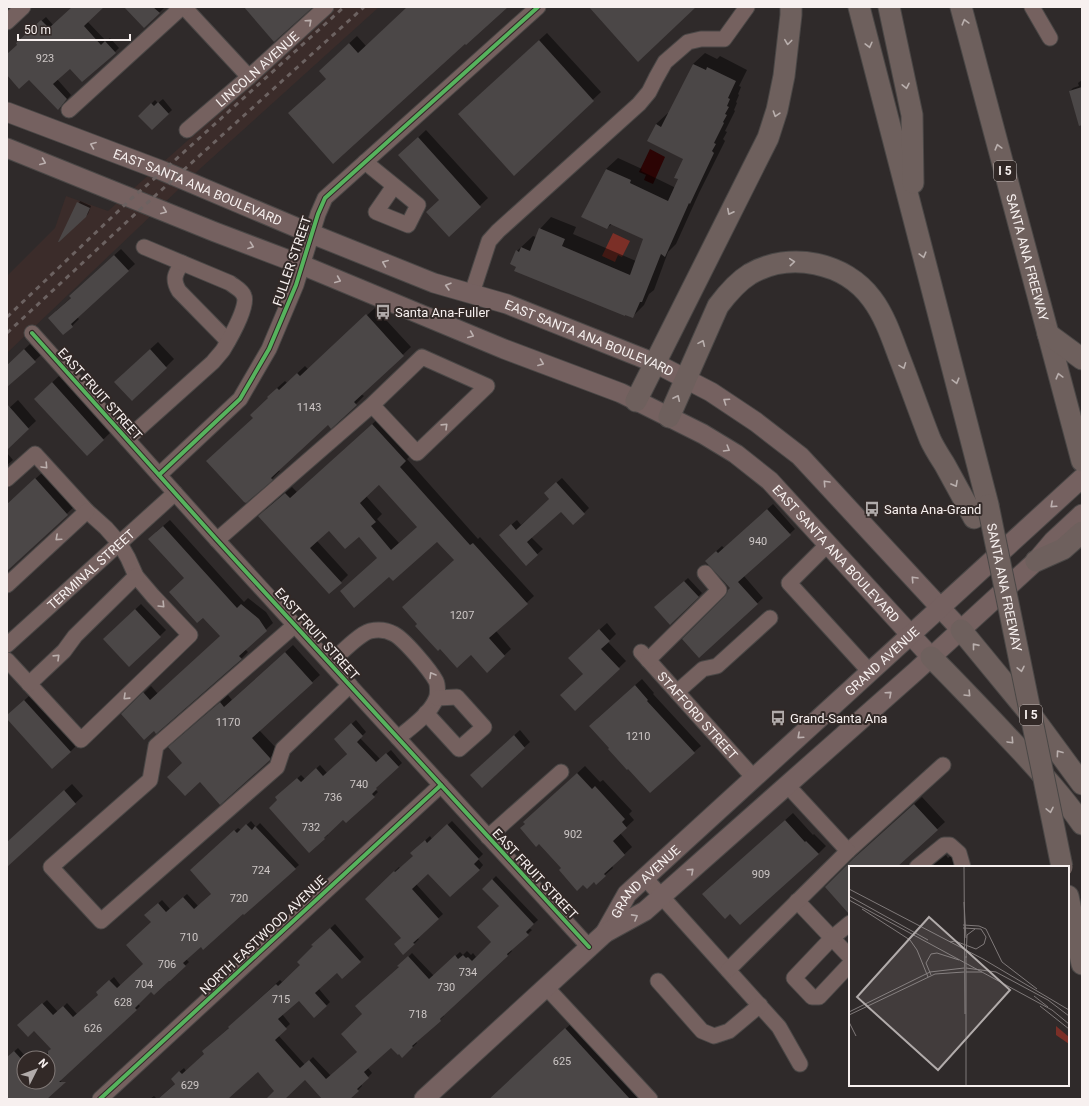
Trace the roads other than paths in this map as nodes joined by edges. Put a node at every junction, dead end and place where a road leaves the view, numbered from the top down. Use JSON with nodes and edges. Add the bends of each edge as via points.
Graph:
{"nodes":[{"id":1,"x":23,"y":7,"type":"edge"},
{"id":2,"x":183,"y":7,"type":"edge"},
{"id":3,"x":326,"y":7,"type":"edge"},
{"id":4,"x":538,"y":7,"type":"edge"},
{"id":5,"x":747,"y":7,"type":"edge"},
{"id":6,"x":791,"y":7,"type":"edge"},
{"id":7,"x":859,"y":7,"type":"edge"},
{"id":8,"x":889,"y":7,"type":"edge"},
{"id":9,"x":961,"y":7,"type":"edge"},
{"id":10,"x":1032,"y":7,"type":"edge"},
{"id":11,"x":7,"y":22,"type":"edge"},
{"id":12,"x":1050,"y":38,"type":"dead end"},
{"id":13,"x":249,"y":76,"type":"junction"},
{"id":14,"x":69,"y":110,"type":"dead end"},
{"id":15,"x":7,"y":112,"type":"edge"},
{"id":16,"x":187,"y":130,"type":"dead end"},
{"id":17,"x":7,"y":148,"type":"edge"},
{"id":18,"x":365,"y":162,"type":"junction"},
{"id":19,"x":394,"y":186,"type":"dead end"},
{"id":20,"x":913,"y":217,"type":"junction"},
{"id":21,"x":312,"y":234,"type":"junction"},
{"id":22,"x":144,"y":247,"type":"dead end"},
{"id":23,"x":182,"y":263,"type":"junction"},
{"id":24,"x":302,"y":265,"type":"junction"},
{"id":25,"x":472,"y":293,"type":"junction"},
{"id":26,"x":32,"y":333,"type":"dead end"},
{"id":27,"x":1048,"y":334,"type":"junction"},
{"id":28,"x":228,"y":341,"type":"junction"},
{"id":29,"x":1082,"y":359,"type":"edge"},
{"id":30,"x":655,"y":363,"type":"junction"},
{"id":31,"x":686,"y":379,"type":"junction"},
{"id":32,"x":636,"y":401,"type":"junction"},
{"id":33,"x":372,"y":404,"type":"junction"},
{"id":34,"x":669,"y":417,"type":"junction"},
{"id":35,"x":127,"y":439,"type":"junction"},
{"id":36,"x":1082,"y":460,"type":"edge"},
{"id":37,"x":158,"y":474,"type":"junction"},
{"id":38,"x":1082,"y":478,"type":"edge"},
{"id":39,"x":7,"y":479,"type":"edge"},
{"id":40,"x":175,"y":493,"type":"junction"},
{"id":41,"x":87,"y":512,"type":"junction"},
{"id":42,"x":981,"y":512,"type":"junction"},
{"id":43,"x":1082,"y":514,"type":"edge"},
{"id":44,"x":1082,"y":532,"type":"edge"},
{"id":45,"x":217,"y":540,"type":"junction"},
{"id":46,"x":120,"y":544,"type":"junction"},
{"id":47,"x":828,"y":544,"type":"junction"},
{"id":48,"x":1036,"y":561,"type":"junction"},
{"id":49,"x":705,"y":573,"type":"dead end"},
{"id":50,"x":136,"y":576,"type":"junction"},
{"id":51,"x":7,"y":585,"type":"edge"},
{"id":52,"x":941,"y":607,"type":"junction"},
{"id":53,"x":770,"y":618,"type":"dead end"},
{"id":54,"x":295,"y":625,"type":"junction"},
{"id":55,"x":961,"y":630,"type":"junction"},
{"id":56,"x":911,"y":635,"type":"junction"},
{"id":57,"x":7,"y":646,"type":"edge"},
{"id":58,"x":931,"y":657,"type":"junction"},
{"id":59,"x":7,"y":660,"type":"edge"},
{"id":60,"x":330,"y":663,"type":"junction"},
{"id":61,"x":870,"y":672,"type":"junction"},
{"id":62,"x":29,"y":684,"type":"junction"},
{"id":63,"x":350,"y":685,"type":"junction"},
{"id":64,"x":677,"y":692,"type":"junction"},
{"id":65,"x":437,"y":698,"type":"junction"},
{"id":66,"x":426,"y":713,"type":"junction"},
{"id":67,"x":398,"y":738,"type":"junction"},
{"id":68,"x":943,"y":765,"type":"dead end"},
{"id":69,"x":561,"y":772,"type":"dead end"},
{"id":70,"x":754,"y":778,"type":"junction"},
{"id":71,"x":1082,"y":784,"type":"edge"},
{"id":72,"x":441,"y":785,"type":"junction"},
{"id":73,"x":787,"y":785,"type":"junction"},
{"id":74,"x":1082,"y":824,"type":"edge"},
{"id":75,"x":488,"y":837,"type":"junction"},
{"id":76,"x":848,"y":851,"type":"junction"},
{"id":77,"x":918,"y":866,"type":"edge"},
{"id":78,"x":963,"y":866,"type":"edge"},
{"id":79,"x":1062,"y":866,"type":"edge"},
{"id":80,"x":645,"y":878,"type":"junction"},
{"id":81,"x":662,"y":896,"type":"junction"},
{"id":82,"x":797,"y":901,"type":"junction"},
{"id":83,"x":1069,"y":901,"type":"edge"},
{"id":84,"x":849,"y":923,"type":"edge"},
{"id":85,"x":605,"y":933,"type":"junction"},
{"id":86,"x":832,"y":938,"type":"junction"},
{"id":87,"x":589,"y":947,"type":"junction"},
{"id":88,"x":849,"y":956,"type":"edge"},
{"id":89,"x":1082,"y":963,"type":"edge"},
{"id":90,"x":849,"y":965,"type":"edge"},
{"id":91,"x":728,"y":970,"type":"junction"},
{"id":92,"x":658,"y":981,"type":"dead end"},
{"id":93,"x":546,"y":987,"type":"junction"},
{"id":94,"x":760,"y":1005,"type":"junction"},
{"id":95,"x":800,"y":1064,"type":"dead end"},
{"id":96,"x":100,"y":1099,"type":"edge"},
{"id":97,"x":424,"y":1099,"type":"edge"},
{"id":98,"x":650,"y":1099,"type":"edge"}],
"edges":[{"from":1,"to":11,"type":"street"},
{"from":2,"to":13,"type":"street"},
{"from":2,"to":14,"type":"street"},
{"from":13,"to":3,"type":"street","name":"LINCOLN AVENUE","one_way":true},
{"from":4,"to":18,"type":"street","name":"FULLER STREET"},
{"from":5,"to":25,"type":"street","via":[[724,39],[688,42],[665,62],[649,92],[639,104],[498,231],[489,241]]},
{"from":6,"to":30,"type":"highway","one_way":true,"via":[[784,76],[768,138]]},
{"from":7,"to":20,"type":"highway","name":"SANTA ANA FREEWAY","one_way":true},
{"from":8,"to":20,"type":"highway","name":"SANTA ANA FREEWAY","one_way":true,"via":[[912,115]]},
{"from":27,"to":9,"type":"highway","name":"SANTA ANA FREEWAY","number":"I 5","one_way":true},
{"from":10,"to":12,"type":"street"},
{"from":13,"to":16,"type":"street","name":"LINCOLN AVENUE"},
{"from":21,"to":15,"type":"main road","name":"EAST SANTA ANA BOULEVARD","one_way":true,"via":[[163,171]]},
{"from":17,"to":24,"type":"main road","name":"EAST SANTA ANA BOULEVARD","one_way":true},
{"from":18,"to":19,"type":"street"},
{"from":18,"to":21,"type":"street","name":"FULLER STREET","via":[[325,198]]},
{"from":20,"to":42,"type":"highway","name":"SANTA ANA FREEWAY","one_way":true},
{"from":21,"to":24,"type":"street","name":"FULLER STREET"},
{"from":25,"to":21,"type":"main road","name":"EAST SANTA ANA BOULEVARD","one_way":true,"via":[[434,282]]},
{"from":22,"to":23,"type":"street"},
{"from":23,"to":28,"type":"street","via":[[175,277],[179,291]]},
{"from":23,"to":28,"type":"street","via":[[230,283],[244,296],[245,304]]},
{"from":24,"to":32,"type":"main road","name":"EAST SANTA ANA BOULEVARD","one_way":true},
{"from":24,"to":37,"type":"street","name":"FULLER STREET","via":[[269,348],[240,399]]},
{"from":25,"to":30,"type":"main road","name":"EAST SANTA ANA BOULEVARD","via":[[507,304]]},
{"from":26,"to":35,"type":"street","name":"EAST FRUIT STREET"},
{"from":27,"to":29,"type":"highway"},
{"from":36,"to":27,"type":"highway","name":"SANTA ANA FREEWAY","number":"I 5","one_way":true},
{"from":28,"to":35,"type":"street","via":[[213,362]]},
{"from":30,"to":31,"type":"main road","name":"EAST SANTA ANA BOULEVARD"},
{"from":30,"to":32,"type":"highway"},
{"from":34,"to":31,"type":"highway","one_way":true},
{"from":31,"to":42,"type":"highway","one_way":true,"via":[[718,306],[728,293],[750,275],[789,262],[813,263],[837,270],[864,290],[880,311],[931,440]]},
{"from":52,"to":31,"type":"main road","name":"EAST SANTA ANA BOULEVARD","one_way":true,"via":[[800,456],[712,392]]},
{"from":32,"to":34,"type":"main road","name":"EAST SANTA ANA BOULEVARD"},
{"from":33,"to":33,"type":"street","one_way":true,"via":[[417,453],[486,386],[422,357]]},
{"from":33,"to":45,"type":"street"},
{"from":34,"to":47,"type":"main road","name":"EAST SANTA ANA BOULEVARD","one_way":true,"via":[[736,454],[770,481]]},
{"from":35,"to":37,"type":"street","name":"EAST FRUIT STREET"},
{"from":37,"to":40,"type":"street","name":"EAST FRUIT STREET"},
{"from":38,"to":52,"type":"main road","name":"GRAND AVENUE","one_way":true},
{"from":39,"to":41,"type":"street","one_way":true,"via":[[35,454]]},
{"from":40,"to":45,"type":"street","name":"EAST FRUIT STREET"},
{"from":40,"to":46,"type":"street","name":"TERMINAL STREET"},
{"from":41,"to":46,"type":"street"},
{"from":41,"to":51,"type":"street","one_way":true},
{"from":42,"to":79,"type":"highway","name":"SANTA ANA FREEWAY","number":"I 5","one_way":true,"bridge":true,"via":[[999,562]]},
{"from":43,"to":48,"type":"main road","name":"GRAND AVENUE","via":[[1053,540]]},
{"from":44,"to":48,"type":"highway","via":[[1063,549]]},
{"from":45,"to":54,"type":"street","name":"EAST FRUIT STREET"},
{"from":46,"to":50,"type":"street"},
{"from":46,"to":57,"type":"street","name":"TERMINAL STREET"},
{"from":47,"to":56,"type":"main road","name":"EAST SANTA ANA BOULEVARD"},
{"from":47,"to":61,"type":"street","via":[[789,583]]},
{"from":48,"to":55,"type":"main road","name":"GRAND AVENUE"},
{"from":49,"to":64,"type":"street","name":"STAFFORD STREET","via":[[719,590],[645,656]]},
{"from":62,"to":50,"type":"street","one_way":true},
{"from":50,"to":62,"type":"street","one_way":true,"via":[[190,635],[80,740]]},
{"from":52,"to":55,"type":"main road","name":"EAST SANTA ANA BOULEVARD"},
{"from":52,"to":56,"type":"main road","name":"GRAND AVENUE"},
{"from":53,"to":64,"type":"street","via":[[717,666],[703,669]]},
{"from":54,"to":60,"type":"street","name":"EAST FRUIT STREET"},
{"from":54,"to":63,"type":"street","via":[[156,746],[150,780],[51,867],[101,921],[277,768],[283,749]]},
{"from":55,"to":58,"type":"main road","name":"GRAND AVENUE"},
{"from":71,"to":55,"type":"highway","one_way":true,"via":[[1035,720]]},
{"from":56,"to":58,"type":"main road","name":"EAST SANTA ANA BOULEVARD"},
{"from":56,"to":61,"type":"main road","name":"GRAND AVENUE"},
{"from":73,"to":58,"type":"main road","name":"GRAND AVENUE","one_way":true},
{"from":58,"to":74,"type":"highway","one_way":true,"via":[[1048,781]]},
{"from":59,"to":62,"type":"street"},
{"from":60,"to":63,"type":"street","name":"EAST FRUIT STREET"},
{"from":65,"to":60,"type":"street","one_way":true,"via":[[437,683],[428,669],[400,638],[392,633],[370,631],[360,636]]},
{"from":61,"to":70,"type":"main road","name":"GRAND AVENUE","one_way":true},
{"from":63,"to":67,"type":"street","name":"EAST FRUIT STREET"},
{"from":64,"to":70,"type":"street","name":"STAFFORD STREET"},
{"from":65,"to":66,"type":"street"},
{"from":65,"to":66,"type":"street","via":[[457,697],[484,727],[459,749]]},
{"from":66,"to":67,"type":"street"},
{"from":67,"to":72,"type":"street","name":"EAST FRUIT STREET"},
{"from":68,"to":76,"type":"street"},
{"from":69,"to":75,"type":"street"},
{"from":70,"to":80,"type":"main road","name":"GRAND AVENUE"},
{"from":72,"to":75,"type":"street","name":"EAST FRUIT STREET"},
{"from":72,"to":96,"type":"street","name":"NORTH EASTWOOD AVENUE"},
{"from":73,"to":76,"type":"street"},
{"from":81,"to":73,"type":"main road","name":"GRAND AVENUE","one_way":true},
{"from":75,"to":87,"type":"street","name":"EAST FRUIT STREET"},
{"from":76,"to":82,"type":"street"},
{"from":77,"to":78,"type":"street","via":[[944,845],[950,845],[959,853]]},
{"from":80,"to":81,"type":"street"},
{"from":80,"to":85,"type":"main road","name":"GRAND AVENUE","via":[[627,894]]},
{"from":85,"to":81,"type":"main road","name":"GRAND AVENUE","one_way":true,"via":[[645,911]]},
{"from":81,"to":91,"type":"street"},
{"from":82,"to":86,"type":"street"},
{"from":82,"to":91,"type":"street"},
{"from":83,"to":89,"type":"highway"},
{"from":84,"to":86,"type":"street"},
{"from":85,"to":87,"type":"main road","name":"GRAND AVENUE"},
{"from":86,"to":88,"type":"street"},
{"from":86,"to":90,"type":"street","via":[[794,978],[812,998],[819,997]]},
{"from":87,"to":93,"type":"main road","name":"GRAND AVENUE"},
{"from":91,"to":94,"type":"street"},
{"from":92,"to":94,"type":"street","via":[[702,1031],[714,1036],[729,1031]]},
{"from":93,"to":97,"type":"main road","name":"GRAND AVENUE"},
{"from":93,"to":98,"type":"street"},
{"from":94,"to":95,"type":"street","via":[[780,1027]]}]}
